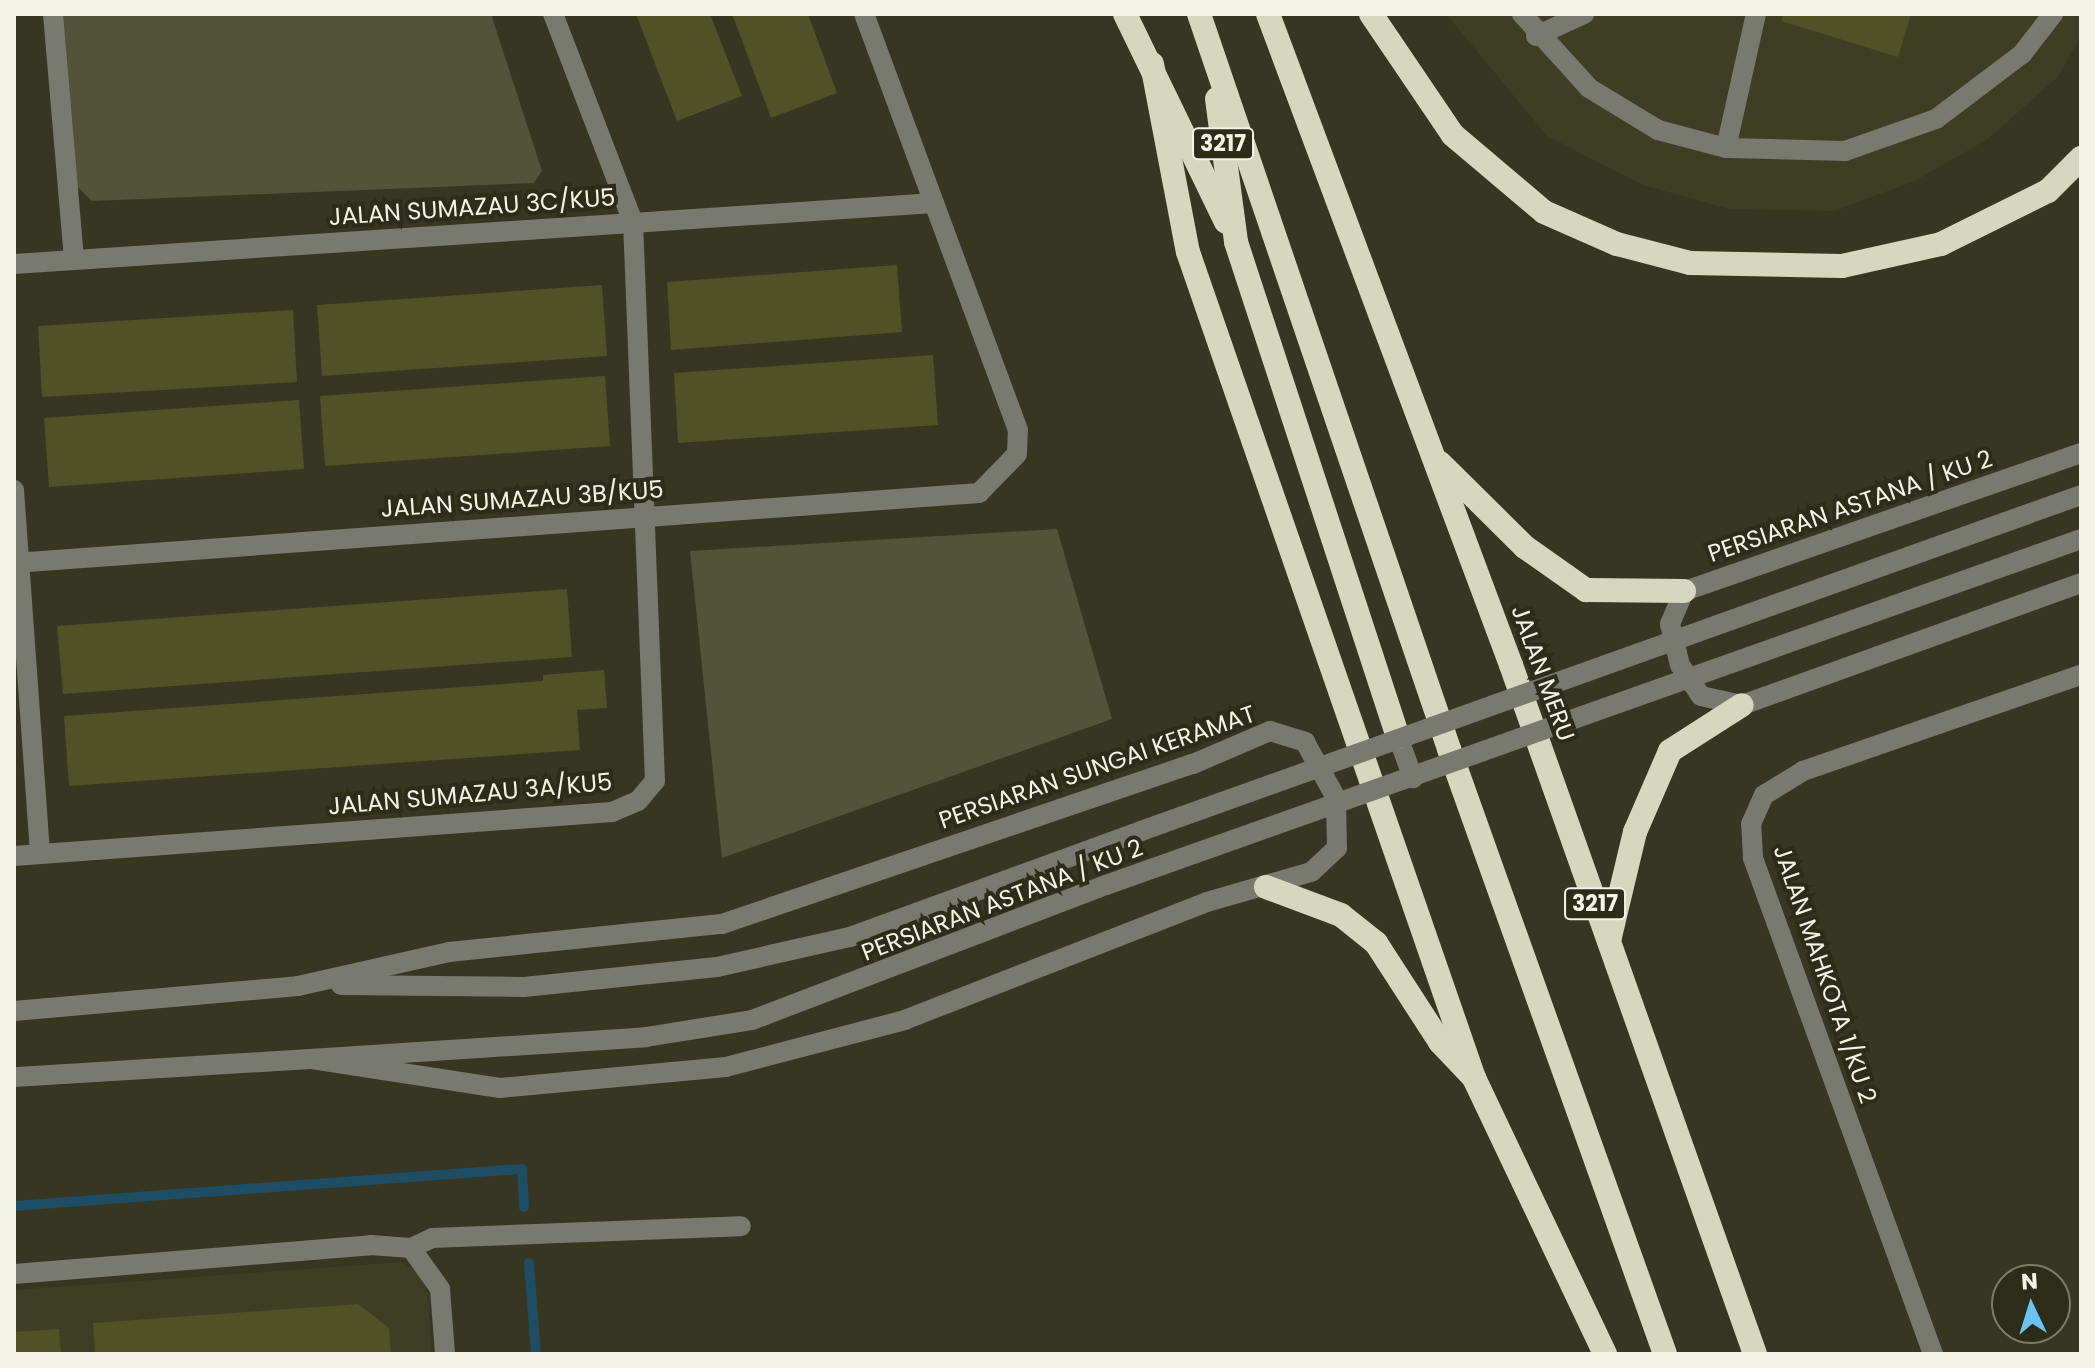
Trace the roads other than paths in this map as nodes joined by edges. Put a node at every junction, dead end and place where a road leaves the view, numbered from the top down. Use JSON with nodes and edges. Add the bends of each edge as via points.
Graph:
{"nodes":[{"id":1,"x":53,"y":14,"type":"edge"},
{"id":2,"x":553,"y":14,"type":"edge"},
{"id":3,"x":864,"y":14,"type":"edge"},
{"id":4,"x":1125,"y":14,"type":"edge"},
{"id":5,"x":1199,"y":14,"type":"edge"},
{"id":6,"x":1268,"y":14,"type":"edge"},
{"id":7,"x":1371,"y":14,"type":"edge"},
{"id":8,"x":1522,"y":14,"type":"edge"},
{"id":9,"x":1584,"y":14,"type":"edge"},
{"id":10,"x":1756,"y":14,"type":"edge"},
{"id":11,"x":2053,"y":14,"type":"edge"},
{"id":12,"x":1536,"y":36,"type":"junction"},
{"id":13,"x":1210,"y":47,"type":"junction"},
{"id":14,"x":1152,"y":64,"type":"junction"},
{"id":15,"x":1726,"y":148,"type":"junction"},
{"id":16,"x":2081,"y":158,"type":"edge"},
{"id":17,"x":934,"y":203,"type":"junction"},
{"id":18,"x":633,"y":222,"type":"junction"},
{"id":19,"x":1236,"y":242,"type":"junction"},
{"id":20,"x":74,"y":260,"type":"junction"},
{"id":21,"x":14,"y":264,"type":"edge"},
{"id":22,"x":2081,"y":453,"type":"edge"},
{"id":23,"x":1433,"y":455,"type":"junction"},
{"id":24,"x":14,"y":490,"type":"edge"},
{"id":25,"x":2081,"y":495,"type":"edge"},
{"id":26,"x":647,"y":516,"type":"junction"},
{"id":27,"x":2081,"y":539,"type":"edge"},
{"id":28,"x":17,"y":563,"type":"edge"},
{"id":29,"x":2081,"y":583,"type":"edge"},
{"id":30,"x":1684,"y":591,"type":"junction"},
{"id":31,"x":2081,"y":675,"type":"edge"},
{"id":32,"x":1742,"y":705,"type":"junction"},
{"id":33,"x":1398,"y":737,"type":"junction"},
{"id":34,"x":1413,"y":778,"type":"junction"},
{"id":35,"x":40,"y":854,"type":"junction"},
{"id":36,"x":14,"y":856,"type":"edge"},
{"id":37,"x":1266,"y":887,"type":"junction"},
{"id":38,"x":1609,"y":942,"type":"junction"},
{"id":39,"x":305,"y":985,"type":"junction"},
{"id":40,"x":14,"y":1011,"type":"edge"},
{"id":41,"x":310,"y":1059,"type":"junction"},
{"id":42,"x":14,"y":1077,"type":"edge"},
{"id":43,"x":1474,"y":1078,"type":"junction"},
{"id":44,"x":741,"y":1226,"type":"dead end"},
{"id":45,"x":411,"y":1248,"type":"junction"},
{"id":46,"x":14,"y":1274,"type":"edge"},
{"id":47,"x":445,"y":1354,"type":"edge"},
{"id":48,"x":1605,"y":1354,"type":"edge"},
{"id":49,"x":1665,"y":1354,"type":"edge"},
{"id":50,"x":1755,"y":1354,"type":"edge"},
{"id":51,"x":1933,"y":1354,"type":"edge"}],
"edges":[{"from":1,"to":20,"type":"street"},
{"from":2,"to":18,"type":"street","name":"JALAN SUMAZAU 3A/KU5"},
{"from":3,"to":17,"type":"street"},
{"from":4,"to":14,"type":"highway"},
{"from":5,"to":13,"type":"highway","number":"3217"},
{"from":6,"to":23,"type":"highway","name":"JALAN MERU","number":"3217"},
{"from":7,"to":16,"type":"highway","via":[[1453,135],[1544,212],[1617,244],[1690,263],[1842,266],[1941,244],[2048,191]]},
{"from":8,"to":12,"type":"street"},
{"from":9,"to":12,"type":"street"},
{"from":10,"to":15,"type":"street"},
{"from":11,"to":15,"type":"street","via":[[2022,54],[1936,119],[1845,151]]},
{"from":12,"to":15,"type":"street","via":[[1589,88],[1658,130]]},
{"from":13,"to":19,"type":"highway","number":"3217"},
{"from":13,"to":49,"type":"highway","number":"3217","via":[[1449,749]]},
{"from":14,"to":19,"type":"highway"},
{"from":14,"to":43,"type":"highway","via":[[1188,252]]},
{"from":17,"to":18,"type":"street","name":"JALAN SUMAZAU 3C/KU5"},
{"from":17,"to":26,"type":"street","name":"JALAN SUMAZAU 3B/KU5","via":[[1018,430],[1017,454],[979,493]]},
{"from":18,"to":20,"type":"street","name":"JALAN SUMAZAU 3C/KU5"},
{"from":18,"to":26,"type":"street","name":"JALAN SUMAZAU 3A/KU5"},
{"from":19,"to":33,"type":"highway","number":"3217"},
{"from":20,"to":21,"type":"street","name":"JALAN SUMAZAU 3C/KU5"},
{"from":22,"to":30,"type":"street","name":"PERSIARAN ASTANA / KU 2"},
{"from":23,"to":30,"type":"highway","via":[[1525,547],[1586,590]]},
{"from":23,"to":38,"type":"highway","name":"JALAN MERU","number":"3217"},
{"from":24,"to":28,"type":"street"},
{"from":25,"to":33,"type":"street","name":"PERSIARAN ASTANA / KU 2","bridge":true},
{"from":26,"to":28,"type":"street","name":"JALAN SUMAZAU 3B/KU5"},
{"from":26,"to":35,"type":"street","name":"JALAN SUMAZAU 3A/KU5","via":[[655,781],[638,801],[612,812]]},
{"from":27,"to":34,"type":"street","name":"PERSIARAN ASTANA / KU 2","bridge":true},
{"from":28,"to":35,"type":"street"},
{"from":29,"to":32,"type":"street"},
{"from":30,"to":32,"type":"street","via":[[1670,624],[1680,665],[1701,696]]},
{"from":31,"to":51,"type":"street","name":"JALAN MAHKOTA 1/KU 2","via":[[1803,771],[1764,795],[1751,824],[1753,858]]},
{"from":32,"to":38,"type":"highway","via":[[1670,751],[1635,832]]},
{"from":33,"to":34,"type":"street"},
{"from":33,"to":39,"type":"street","name":"PERSIARAN ASTANA / KU 2","bridge":true,"via":[[850,937],[732,964],[524,987]]},
{"from":34,"to":41,"type":"street","name":"PERSIARAN ASTANA / KU 2","bridge":true,"via":[[752,1020],[646,1037]]},
{"from":35,"to":36,"type":"street","name":"JALAN SUMAZAU 3A/KU5"},
{"from":37,"to":39,"type":"street","name":"PERSIARAN SUNGAI KERAMAT","via":[[1325,864],[1337,848],[1339,825],[1318,758],[1305,742],[1270,731],[1193,764],[722,924],[449,952]]},
{"from":37,"to":41,"type":"street","name":"PERSIARAN SUNGAI KERAMAT","via":[[1207,902],[905,1020],[726,1067],[500,1088]]},
{"from":37,"to":43,"type":"highway","via":[[1341,915],[1376,943],[1440,1042]]},
{"from":38,"to":50,"type":"highway","name":"JALAN MERU","number":"3217"},
{"from":39,"to":40,"type":"street","name":"PERSIARAN SUNGAI KERAMAT"},
{"from":41,"to":42,"type":"street","name":"PERSIARAN SUNGAI KERAMAT"},
{"from":43,"to":48,"type":"highway"},
{"from":44,"to":45,"type":"street","via":[[432,1238]]},
{"from":45,"to":46,"type":"street","via":[[371,1245]]},
{"from":45,"to":47,"type":"street","via":[[440,1289]]}]}
